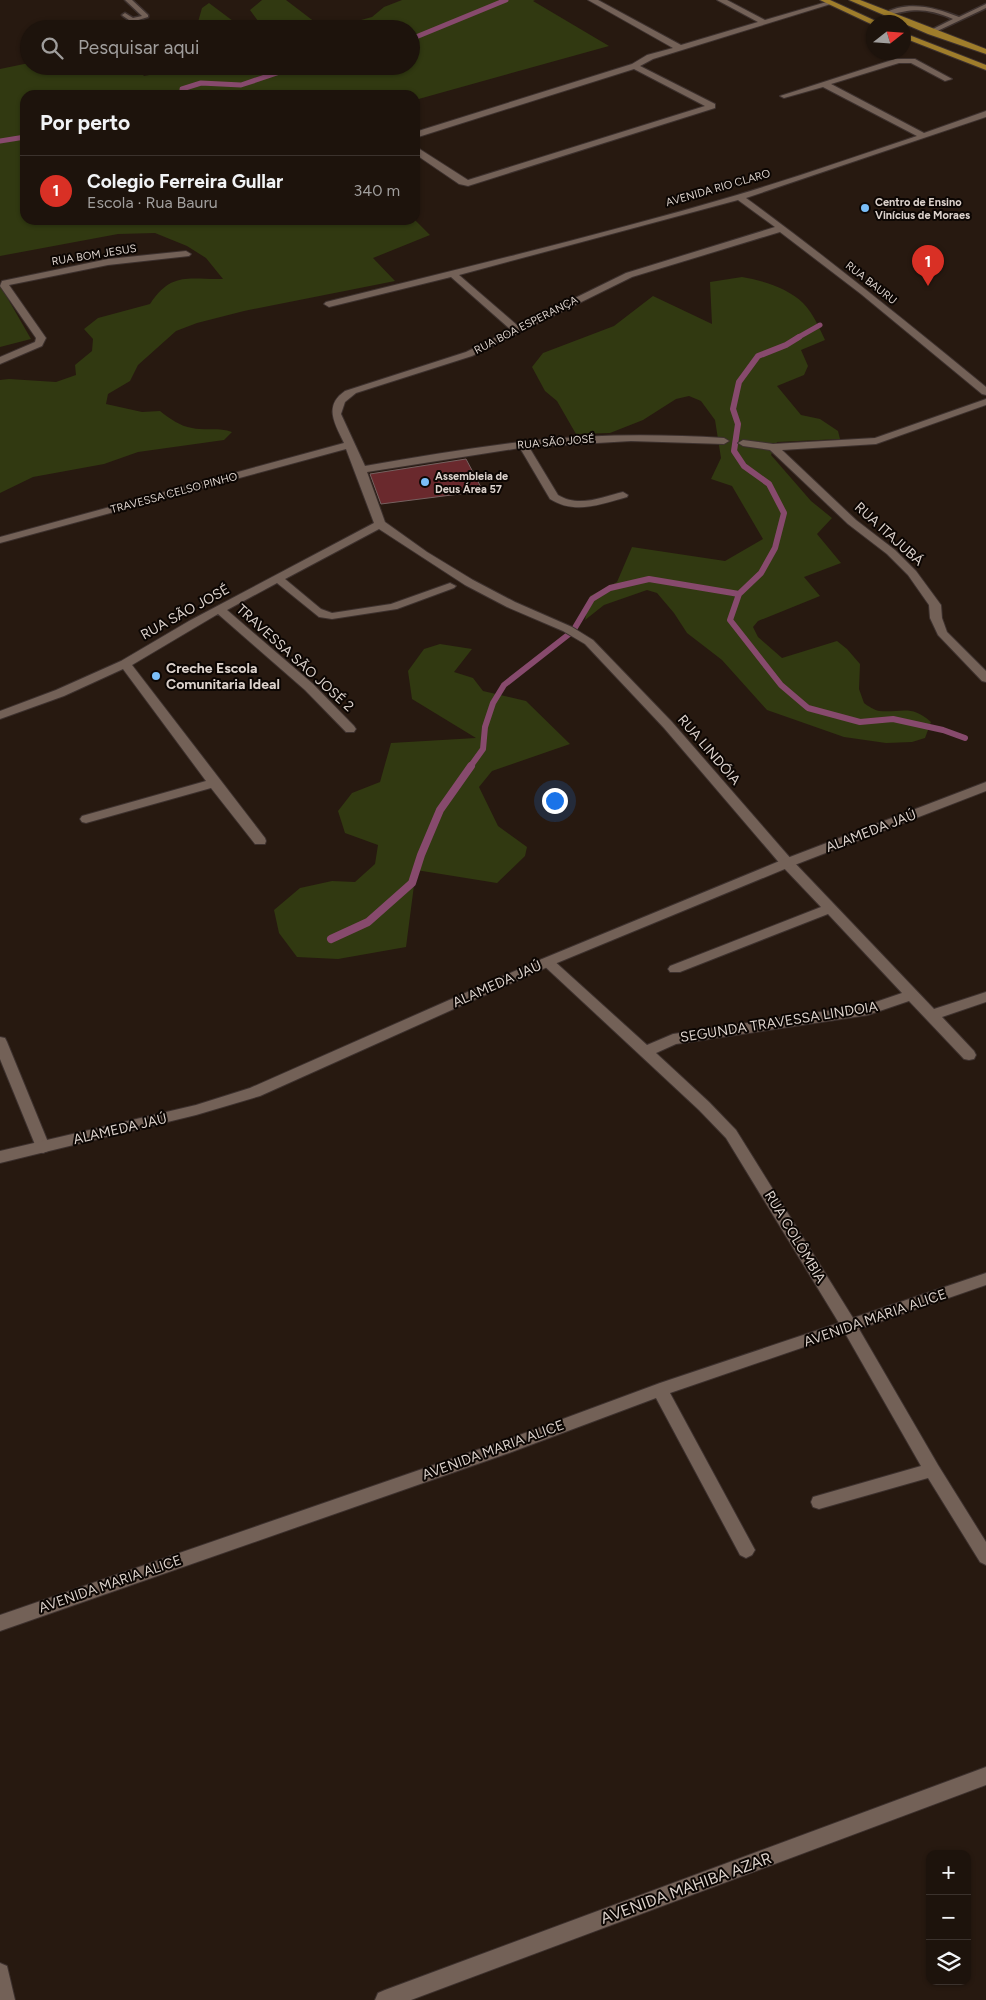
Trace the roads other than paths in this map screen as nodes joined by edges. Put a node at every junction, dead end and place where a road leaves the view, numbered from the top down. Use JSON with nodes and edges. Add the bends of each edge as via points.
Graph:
{"nodes":[{"id":1,"x":128,"y":0,"type":"edge"},
{"id":2,"x":592,"y":0,"type":"edge"},
{"id":3,"x":721,"y":0,"type":"edge"},
{"id":4,"x":853,"y":0,"type":"edge"},
{"id":5,"x":827,"y":2,"type":"edge"},
{"id":6,"x":986,"y":6,"type":"edge"},
{"id":7,"x":886,"y":14,"type":"junction"},
{"id":8,"x":125,"y":15,"type":"dead end"},
{"id":9,"x":866,"y":19,"type":"edge"},
{"id":10,"x":959,"y":19,"type":"junction"},
{"id":11,"x":765,"y":23,"type":"junction"},
{"id":12,"x":931,"y":32,"type":"junction"},
{"id":13,"x":911,"y":38,"type":"edge"},
{"id":14,"x":680,"y":48,"type":"junction"},
{"id":15,"x":986,"y":52,"type":"edge"},
{"id":16,"x":635,"y":66,"type":"junction"},
{"id":17,"x":986,"y":68,"type":"edge"},
{"id":18,"x":948,"y":78,"type":"dead end"},
{"id":19,"x":824,"y":84,"type":"junction"},
{"id":20,"x":784,"y":96,"type":"dead end"},
{"id":21,"x":986,"y":114,"type":"edge"},
{"id":22,"x":420,"y":133,"type":"edge"},
{"id":23,"x":924,"y":136,"type":"junction"},
{"id":24,"x":420,"y":153,"type":"edge"},
{"id":25,"x":739,"y":196,"type":"junction"},
{"id":26,"x":782,"y":228,"type":"junction"},
{"id":27,"x":186,"y":254,"type":"dead end"},
{"id":28,"x":453,"y":274,"type":"junction"},
{"id":29,"x":329,"y":304,"type":"dead end"},
{"id":30,"x":516,"y":330,"type":"junction"},
{"id":31,"x":0,"y":361,"type":"edge"},
{"id":32,"x":986,"y":392,"type":"edge"},
{"id":33,"x":986,"y":402,"type":"edge"},
{"id":34,"x":724,"y":441,"type":"dead end"},
{"id":35,"x":743,"y":443,"type":"dead end"},
{"id":36,"x":348,"y":445,"type":"junction"},
{"id":37,"x":523,"y":445,"type":"junction"},
{"id":38,"x":773,"y":447,"type":"junction"},
{"id":39,"x":360,"y":470,"type":"junction"},
{"id":40,"x":623,"y":495,"type":"dead end"},
{"id":41,"x":380,"y":524,"type":"junction"},
{"id":42,"x":0,"y":540,"type":"edge"},
{"id":43,"x":278,"y":578,"type":"junction"},
{"id":44,"x":450,"y":586,"type":"dead end"},
{"id":45,"x":220,"y":610,"type":"junction"},
{"id":46,"x":126,"y":664,"type":"junction"},
{"id":47,"x":986,"y":678,"type":"edge"},
{"id":48,"x":0,"y":715,"type":"edge"},
{"id":49,"x":350,"y":729,"type":"dead end"},
{"id":50,"x":214,"y":784,"type":"junction"},
{"id":51,"x":986,"y":786,"type":"edge"},
{"id":52,"x":86,"y":819,"type":"dead end"},
{"id":53,"x":260,"y":841,"type":"dead end"},
{"id":54,"x":787,"y":863,"type":"junction"},
{"id":55,"x":831,"y":908,"type":"junction"},
{"id":56,"x":547,"y":962,"type":"junction"},
{"id":57,"x":675,"y":969,"type":"dead end"},
{"id":58,"x":913,"y":994,"type":"junction"},
{"id":59,"x":986,"y":997,"type":"edge"},
{"id":60,"x":933,"y":1015,"type":"junction"},
{"id":61,"x":0,"y":1042,"type":"edge"},
{"id":62,"x":646,"y":1052,"type":"junction"},
{"id":63,"x":969,"y":1055,"type":"dead end"},
{"id":64,"x":43,"y":1147,"type":"junction"},
{"id":65,"x":0,"y":1157,"type":"edge"},
{"id":66,"x":986,"y":1279,"type":"edge"},
{"id":67,"x":850,"y":1327,"type":"junction"},
{"id":68,"x":660,"y":1390,"type":"junction"},
{"id":69,"x":932,"y":1470,"type":"junction"},
{"id":70,"x":818,"y":1502,"type":"dead end"},
{"id":71,"x":746,"y":1550,"type":"dead end"},
{"id":72,"x":986,"y":1557,"type":"edge"},
{"id":73,"x":0,"y":1623,"type":"edge"},
{"id":74,"x":986,"y":1776,"type":"edge"},
{"id":75,"x":0,"y":1973,"type":"edge"},
{"id":76,"x":5,"y":2000,"type":"edge"},
{"id":77,"x":385,"y":2000,"type":"edge"}],
"edges":[{"from":1,"to":8,"type":"lane","via":[[146,16],[132,20]]},
{"from":2,"to":14,"type":"street"},
{"from":3,"to":11,"type":"street"},
{"from":4,"to":7,"type":"main road"},
{"from":5,"to":9,"type":"main road"},
{"from":5,"to":11,"type":"street"},
{"from":6,"to":10,"type":"lane"},
{"from":7,"to":10,"type":"lane","via":[[923,6]]},
{"from":7,"to":12,"type":"main road"},
{"from":10,"to":12,"type":"lane"},
{"from":11,"to":14,"type":"street"},
{"from":12,"to":15,"type":"main road"},
{"from":13,"to":17,"type":"main road"},
{"from":14,"to":16,"type":"street","via":[[641,60]]},
{"from":16,"to":22,"type":"street"},
{"from":16,"to":24,"type":"street","via":[[712,106],[468,183]]},
{"from":18,"to":19,"type":"street","via":[[912,61],[898,60]]},
{"from":19,"to":20,"type":"street"},
{"from":19,"to":23,"type":"street"},
{"from":21,"to":23,"type":"street","name":"AVENIDA RIO CLARO"},
{"from":23,"to":25,"type":"street","name":"AVENIDA RIO CLARO"},
{"from":25,"to":26,"type":"street","name":"RUA BAURU"},
{"from":25,"to":28,"type":"street","name":"AVENIDA RIO CLARO"},
{"from":26,"to":30,"type":"street","name":"RUA BOA ESPERANÇA","via":[[629,275]]},
{"from":26,"to":32,"type":"street","name":"RUA BAURU"},
{"from":27,"to":31,"type":"street","name":"RUA BOM JESUS","via":[[108,262],[5,283],[41,338],[39,344]]},
{"from":28,"to":29,"type":"street","name":"AVENIDA RIO CLARO"},
{"from":28,"to":30,"type":"street"},
{"from":30,"to":36,"type":"street","name":"RUA BOA ESPERANÇA","via":[[469,354],[343,396],[337,404],[336,414]]},
{"from":33,"to":38,"type":"street","via":[[876,441]]},
{"from":34,"to":37,"type":"street","name":"RUA SÃO JOSÉ","via":[[628,438]]},
{"from":35,"to":38,"type":"street"},
{"from":36,"to":39,"type":"street","name":"RUA BOA ESPERANÇA"},
{"from":36,"to":42,"type":"street","name":"TRAVESSA CELSO PINHO"},
{"from":37,"to":39,"type":"street","name":"RUA SÃO JOSÉ"},
{"from":37,"to":40,"type":"street","via":[[560,502],[581,505]]},
{"from":38,"to":47,"type":"street","name":"RUA ITAJUBÁ","via":[[912,573],[935,605],[942,633]]},
{"from":39,"to":41,"type":"street","name":"RUA BOA ESPERANÇA"},
{"from":41,"to":43,"type":"street","name":"RUA SÃO JOSÉ"},
{"from":41,"to":54,"type":"street","name":"RUA LINDÓIA","via":[[464,580],[573,631],[589,642],[668,725]]},
{"from":43,"to":44,"type":"street","via":[[317,611],[332,616],[393,608]]},
{"from":43,"to":45,"type":"street","name":"RUA SÃO JOSÉ"},
{"from":45,"to":46,"type":"street","name":"RUA SÃO JOSÉ"},
{"from":45,"to":49,"type":"street","name":"TRAVESSA SÃO JOSÉ 2","via":[[309,686]]},
{"from":46,"to":48,"type":"street","name":"RUA SÃO JOSÉ"},
{"from":46,"to":50,"type":"street"},
{"from":50,"to":52,"type":"street"},
{"from":50,"to":53,"type":"street"},
{"from":51,"to":54,"type":"street","name":"ALAMEDA JAÚ"},
{"from":54,"to":55,"type":"street","name":"RUA LINDÓIA"},
{"from":54,"to":56,"type":"street","name":"ALAMEDA JAÚ"},
{"from":55,"to":57,"type":"street"},
{"from":55,"to":58,"type":"street","name":"RUA LINDÓIA"},
{"from":56,"to":62,"type":"street","name":"RUA COLÔMBIA"},
{"from":56,"to":64,"type":"street","name":"ALAMEDA JAÚ","via":[[255,1092],[196,1110]]},
{"from":58,"to":60,"type":"street","name":"RUA LINDÓIA"},
{"from":58,"to":62,"type":"street","name":"SEGUNDA TRAVESSA LINDOIA","via":[[868,1010],[673,1039]]},
{"from":59,"to":60,"type":"street"},
{"from":60,"to":63,"type":"street","name":"RUA LINDÓIA"},
{"from":61,"to":64,"type":"street"},
{"from":62,"to":67,"type":"street","name":"RUA COLÔMBIA","via":[[731,1134]]},
{"from":64,"to":65,"type":"street","name":"ALAMEDA JAÚ"},
{"from":66,"to":67,"type":"street","name":"AVENIDA MARIA ALICE"},
{"from":67,"to":68,"type":"street","name":"AVENIDA MARIA ALICE"},
{"from":67,"to":69,"type":"street","name":"RUA COLÔMBIA"},
{"from":68,"to":71,"type":"street"},
{"from":68,"to":73,"type":"street","name":"AVENIDA MARIA ALICE","via":[[509,1446]]},
{"from":69,"to":70,"type":"street"},
{"from":69,"to":72,"type":"street","name":"RUA COLÔMBIA"},
{"from":74,"to":77,"type":"street","name":"AVENIDA MAHIBA AZAR"},
{"from":75,"to":76,"type":"street"}]}
